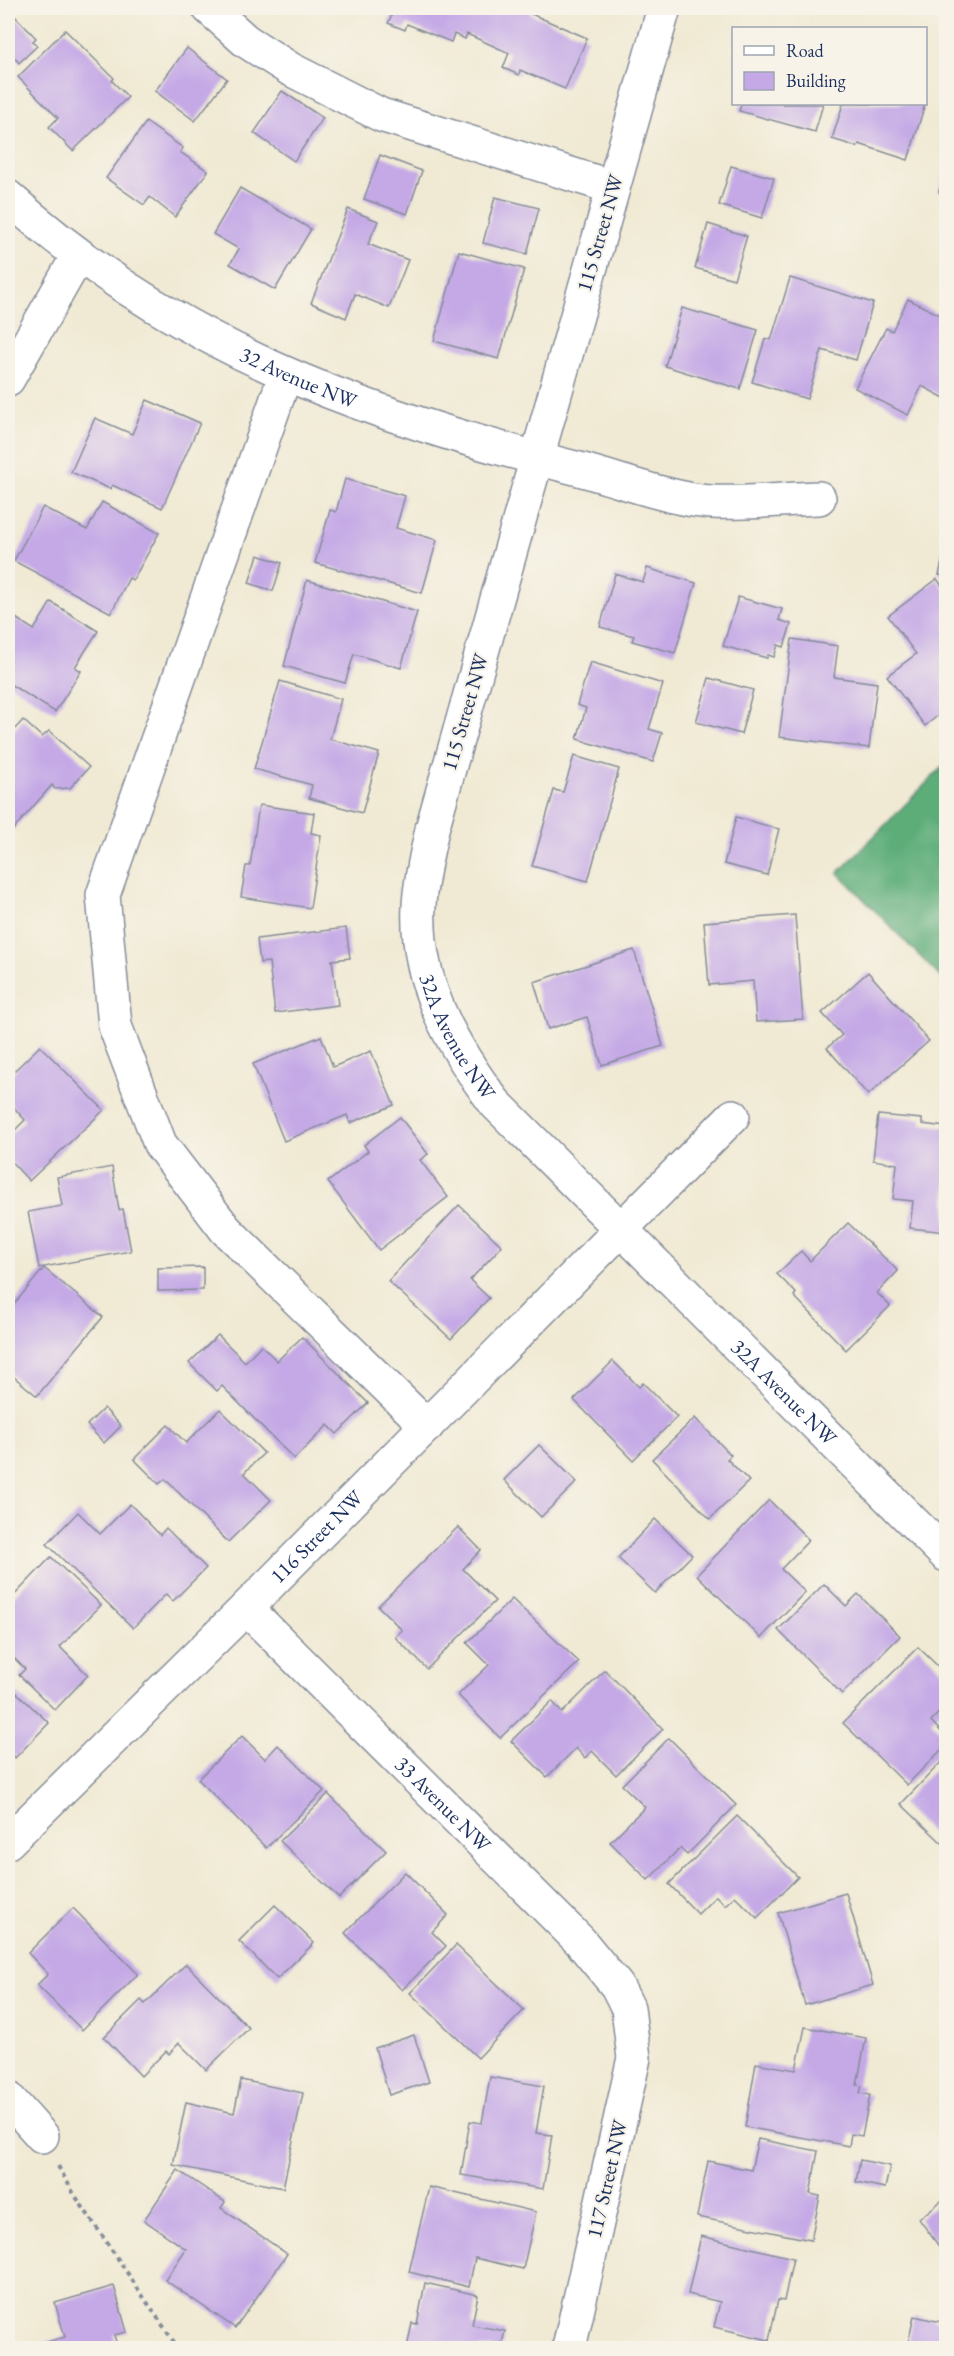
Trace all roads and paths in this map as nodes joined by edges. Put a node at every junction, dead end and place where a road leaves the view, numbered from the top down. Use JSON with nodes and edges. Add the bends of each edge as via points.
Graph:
{"nodes":[{"id":1,"x":208,"y":8,"type":"edge"},
{"id":2,"x":664,"y":8,"type":"edge"},
{"id":3,"x":612,"y":187,"type":"junction"},
{"id":4,"x":8,"y":197,"type":"edge"},
{"id":5,"x":78,"y":256,"type":"junction"},
{"id":6,"x":285,"y":376,"type":"junction"},
{"id":7,"x":8,"y":380,"type":"edge"},
{"id":8,"x":537,"y":459,"type":"junction"},
{"id":9,"x":819,"y":498,"type":"dead end"},
{"id":10,"x":426,"y":863,"type":"joint"},
{"id":11,"x":733,"y":1116,"type":"dead end"},
{"id":12,"x":620,"y":1228,"type":"junction"},
{"id":13,"x":427,"y":1426,"type":"junction"},
{"id":14,"x":946,"y":1555,"type":"edge"},
{"id":15,"x":246,"y":1608,"type":"junction"},
{"id":16,"x":8,"y":1842,"type":"edge"},
{"id":17,"x":628,"y":2008,"type":"joint"},
{"id":18,"x":8,"y":2098,"type":"edge"},
{"id":19,"x":42,"y":2136,"type":"joint"},
{"id":20,"x":178,"y":2349,"type":"edge"},
{"id":21,"x":569,"y":2349,"type":"edge"}],
"edges":[{"from":1,"to":3,"type":"street","via":[[246,41],[290,69],[381,116]]},
{"from":2,"to":3,"type":"street","name":"115 Street NW"},
{"from":3,"to":8,"type":"street","name":"115 Street NW"},
{"from":4,"to":5,"type":"street","name":"32 Avenue NW"},
{"from":5,"to":6,"type":"street","name":"32 Avenue NW","via":[[185,324]]},
{"from":5,"to":7,"type":"street"},
{"from":6,"to":8,"type":"street","name":"32 Avenue NW","via":[[357,404]]},
{"from":6,"to":13,"type":"street","via":[[103,895],[115,1026],[160,1144],[226,1230]]},
{"from":8,"to":9,"type":"street","via":[[697,500]]},
{"from":8,"to":10,"type":"street","name":"115 Street NW","via":[[432,829]]},
{"from":10,"to":12,"type":"street","name":"32A Avenue NW","via":[[419,904],[421,951],[434,1001],[449,1037],[495,1103]]},
{"from":11,"to":12,"type":"street"},
{"from":12,"to":13,"type":"street","name":"116 Street NW"},
{"from":12,"to":14,"type":"street","name":"32A Avenue NW"},
{"from":13,"to":15,"type":"street","name":"116 Street NW"},
{"from":15,"to":16,"type":"street","name":"116 Street NW"},
{"from":15,"to":17,"type":"street","name":"33 Avenue NW","via":[[580,1941],[617,1986]]},
{"from":17,"to":21,"type":"street","name":"117 Street NW","via":[[634,2058]]},
{"from":18,"to":19,"type":"street"},
{"from":19,"to":20,"type":"path","via":[[74,2194]]}]}
